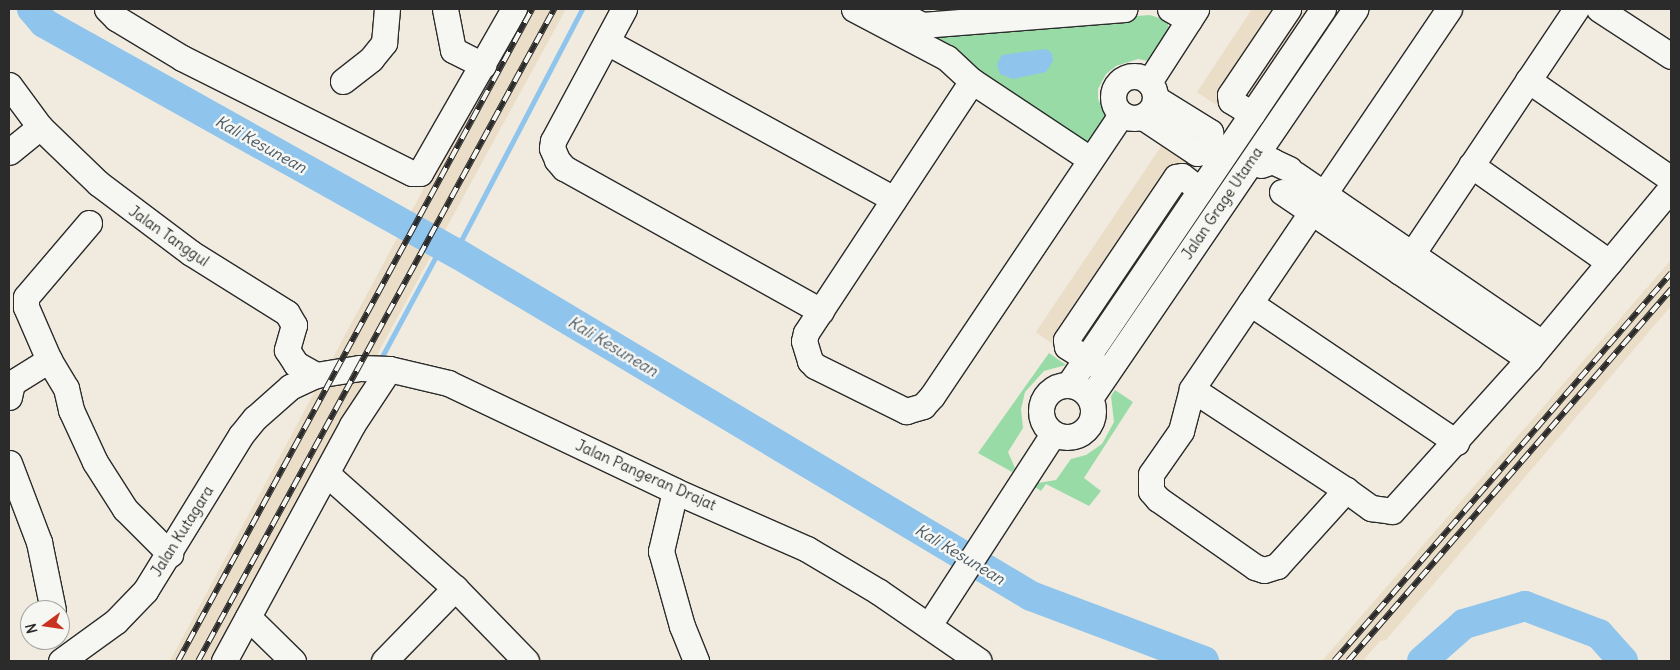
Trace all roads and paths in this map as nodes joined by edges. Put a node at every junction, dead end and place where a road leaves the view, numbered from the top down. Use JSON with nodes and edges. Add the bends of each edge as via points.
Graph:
{"nodes":[{"id":1,"x":107,"y":9,"type":"edge"},
{"id":2,"x":387,"y":9,"type":"edge"},
{"id":3,"x":445,"y":9,"type":"edge"},
{"id":4,"x":514,"y":9,"type":"edge"},
{"id":5,"x":624,"y":9,"type":"edge"},
{"id":6,"x":854,"y":9,"type":"edge"},
{"id":7,"x":892,"y":9,"type":"edge"},
{"id":8,"x":1124,"y":9,"type":"edge"},
{"id":9,"x":1288,"y":9,"type":"edge"},
{"id":10,"x":1323,"y":9,"type":"edge"},
{"id":11,"x":1355,"y":9,"type":"edge"},
{"id":12,"x":1449,"y":9,"type":"edge"},
{"id":13,"x":1576,"y":9,"type":"edge"},
{"id":14,"x":1599,"y":9,"type":"edge"},
{"id":15,"x":1185,"y":12,"type":"edge"},
{"id":16,"x":917,"y":33,"type":"junction"},
{"id":17,"x":606,"y":42,"type":"junction"},
{"id":18,"x":1671,"y":56,"type":"edge"},
{"id":19,"x":483,"y":65,"type":"junction"},
{"id":20,"x":1528,"y":80,"type":"junction"},
{"id":21,"x":343,"y":81,"type":"dead end"},
{"id":22,"x":972,"y":81,"type":"junction"},
{"id":23,"x":9,"y":85,"type":"edge"},
{"id":24,"x":1142,"y":103,"type":"junction"},
{"id":25,"x":1252,"y":114,"type":"junction"},
{"id":26,"x":40,"y":127,"type":"junction"},
{"id":27,"x":9,"y":152,"type":"edge"},
{"id":28,"x":1217,"y":154,"type":"junction"},
{"id":29,"x":1090,"y":160,"type":"junction"},
{"id":30,"x":1257,"y":162,"type":"junction"},
{"id":31,"x":1472,"y":165,"type":"junction"},
{"id":32,"x":1671,"y":179,"type":"edge"},
{"id":33,"x":1671,"y":188,"type":"edge"},
{"id":34,"x":894,"y":199,"type":"junction"},
{"id":35,"x":1317,"y":202,"type":"junction"},
{"id":36,"x":89,"y":223,"type":"dead end"},
{"id":37,"x":1609,"y":262,"type":"junction"},
{"id":38,"x":1406,"y":263,"type":"junction"},
{"id":39,"x":1250,"y":303,"type":"junction"},
{"id":40,"x":821,"y":311,"type":"junction"},
{"id":41,"x":1535,"y":351,"type":"junction"},
{"id":42,"x":1086,"y":358,"type":"junction"},
{"id":43,"x":49,"y":360,"type":"junction"},
{"id":44,"x":379,"y":369,"type":"junction"},
{"id":45,"x":1108,"y":372,"type":"junction"},
{"id":46,"x":316,"y":375,"type":"junction"},
{"id":47,"x":1068,"y":384,"type":"junction"},
{"id":48,"x":290,"y":387,"type":"joint"},
{"id":49,"x":1192,"y":389,"type":"junction"},
{"id":50,"x":9,"y":397,"type":"edge"},
{"id":51,"x":1090,"y":398,"type":"junction"},
{"id":52,"x":1053,"y":434,"type":"junction"},
{"id":53,"x":1456,"y":442,"type":"junction"},
{"id":54,"x":9,"y":463,"type":"edge"},
{"id":55,"x":328,"y":475,"type":"junction"},
{"id":56,"x":1346,"y":490,"type":"junction"},
{"id":57,"x":675,"y":491,"type":"junction"},
{"id":58,"x":170,"y":554,"type":"junction"},
{"id":59,"x":455,"y":588,"type":"junction"},
{"id":60,"x":51,"y":600,"type":"edge"},
{"id":61,"x":248,"y":617,"type":"junction"},
{"id":62,"x":929,"y":626,"type":"junction"},
{"id":63,"x":61,"y":661,"type":"edge"},
{"id":64,"x":224,"y":661,"type":"edge"},
{"id":65,"x":294,"y":661,"type":"edge"},
{"id":66,"x":384,"y":661,"type":"edge"},
{"id":67,"x":526,"y":661,"type":"edge"},
{"id":68,"x":696,"y":661,"type":"edge"},
{"id":69,"x":979,"y":661,"type":"edge"}],
"edges":[{"from":1,"to":19,"type":"street","via":[[116,18],[182,58],[412,173],[420,173],[430,160]]},
{"from":2,"to":21,"type":"street","via":[[384,43],[371,59]]},
{"from":3,"to":19,"type":"street","via":[[453,50]]},
{"from":4,"to":19,"type":"street"},
{"from":5,"to":17,"type":"street"},
{"from":6,"to":16,"type":"street"},
{"from":7,"to":16,"type":"street"},
{"from":8,"to":16,"type":"street"},
{"from":9,"to":25,"type":"street","via":[[1230,95],[1231,101]]},
{"from":10,"to":25,"type":"street","name":"Jalan Grage Utama"},
{"from":11,"to":30,"type":"street","name":"Jalan Grage Utama"},
{"from":12,"to":35,"type":"street"},
{"from":13,"to":20,"type":"street"},
{"from":14,"to":18,"type":"street"},
{"from":15,"to":24,"type":"street"},
{"from":16,"to":22,"type":"street"},
{"from":17,"to":34,"type":"street"},
{"from":17,"to":40,"type":"street","via":[[553,141],[557,160],[564,168]]},
{"from":20,"to":31,"type":"street"},
{"from":20,"to":32,"type":"street"},
{"from":22,"to":29,"type":"street"},
{"from":22,"to":34,"type":"street"},
{"from":23,"to":26,"type":"street","name":"Jalan Tanggul"},
{"from":24,"to":28,"type":"street","via":[[1210,132]]},
{"from":24,"to":29,"type":"street"},
{"from":25,"to":28,"type":"street","name":"Jalan Grage Utama"},
{"from":26,"to":27,"type":"street"},
{"from":26,"to":46,"type":"street","name":"Jalan Tanggul","via":[[98,183],[142,219],[287,313],[294,325],[287,350],[296,364]]},
{"from":28,"to":30,"type":"street"},
{"from":28,"to":42,"type":"street","name":"Jalan Grage Utama","via":[[1200,190]]},
{"from":29,"to":40,"type":"street","via":[[932,396],[914,411],[899,408],[810,361],[804,342]]},
{"from":30,"to":35,"type":"street","via":[[1272,161],[1285,181]]},
{"from":30,"to":45,"type":"street","name":"Jalan Grage Utama"},
{"from":31,"to":37,"type":"street"},
{"from":31,"to":38,"type":"street"},
{"from":33,"to":37,"type":"street"},
{"from":34,"to":40,"type":"street"},
{"from":35,"to":38,"type":"street"},
{"from":35,"to":39,"type":"street"},
{"from":36,"to":43,"type":"street","via":[[26,297],[26,307]]},
{"from":37,"to":41,"type":"street"},
{"from":38,"to":41,"type":"street"},
{"from":39,"to":49,"type":"street"},
{"from":39,"to":53,"type":"street"},
{"from":41,"to":53,"type":"street"},
{"from":42,"to":45,"type":"street"},
{"from":42,"to":47,"type":"street","name":"Jalan Grage Utama"},
{"from":43,"to":50,"type":"street","via":[[12,383]]},
{"from":43,"to":58,"type":"street","via":[[66,388],[70,410],[86,446],[107,482],[125,509]]},
{"from":44,"to":46,"type":"street","name":"Jalan Pangeran Drajat"},
{"from":44,"to":55,"type":"street"},
{"from":44,"to":57,"type":"street","name":"Jalan Pangeran Drajat","via":[[448,383]]},
{"from":45,"to":51,"type":"street","name":"Jalan Grage Utama"},
{"from":46,"to":48,"type":"street","name":"Jalan Pangeran Drajat"},
{"from":47,"to":51,"type":"street","via":[[1085,390]]},
{"from":47,"to":52,"type":"street","via":[[1052,388],[1042,402],[1042,420]]},
{"from":48,"to":58,"type":"street","name":"Jalan Kutagara","via":[[241,434]]},
{"from":49,"to":56,"type":"street"},
{"from":49,"to":56,"type":"street","via":[[1181,431],[1151,474],[1151,491],[1255,567],[1264,570],[1277,566]]},
{"from":51,"to":52,"type":"street","via":[[1093,415],[1086,430],[1076,436]]},
{"from":52,"to":62,"type":"street"},
{"from":53,"to":56,"type":"street","via":[[1392,511],[1371,508]]},
{"from":54,"to":60,"type":"street","via":[[39,542]]},
{"from":55,"to":59,"type":"street"},
{"from":55,"to":61,"type":"street"},
{"from":57,"to":62,"type":"street","name":"Jalan Pangeran Drajat","via":[[807,549]]},
{"from":57,"to":68,"type":"street","via":[[661,550],[682,626]]},
{"from":58,"to":63,"type":"street","name":"Jalan Kutagara","via":[[133,605],[96,637]]},
{"from":59,"to":66,"type":"street"},
{"from":59,"to":67,"type":"street"},
{"from":61,"to":64,"type":"street"},
{"from":61,"to":65,"type":"street"},
{"from":62,"to":69,"type":"street","name":"Jalan Pangeran Drajat"}]}
